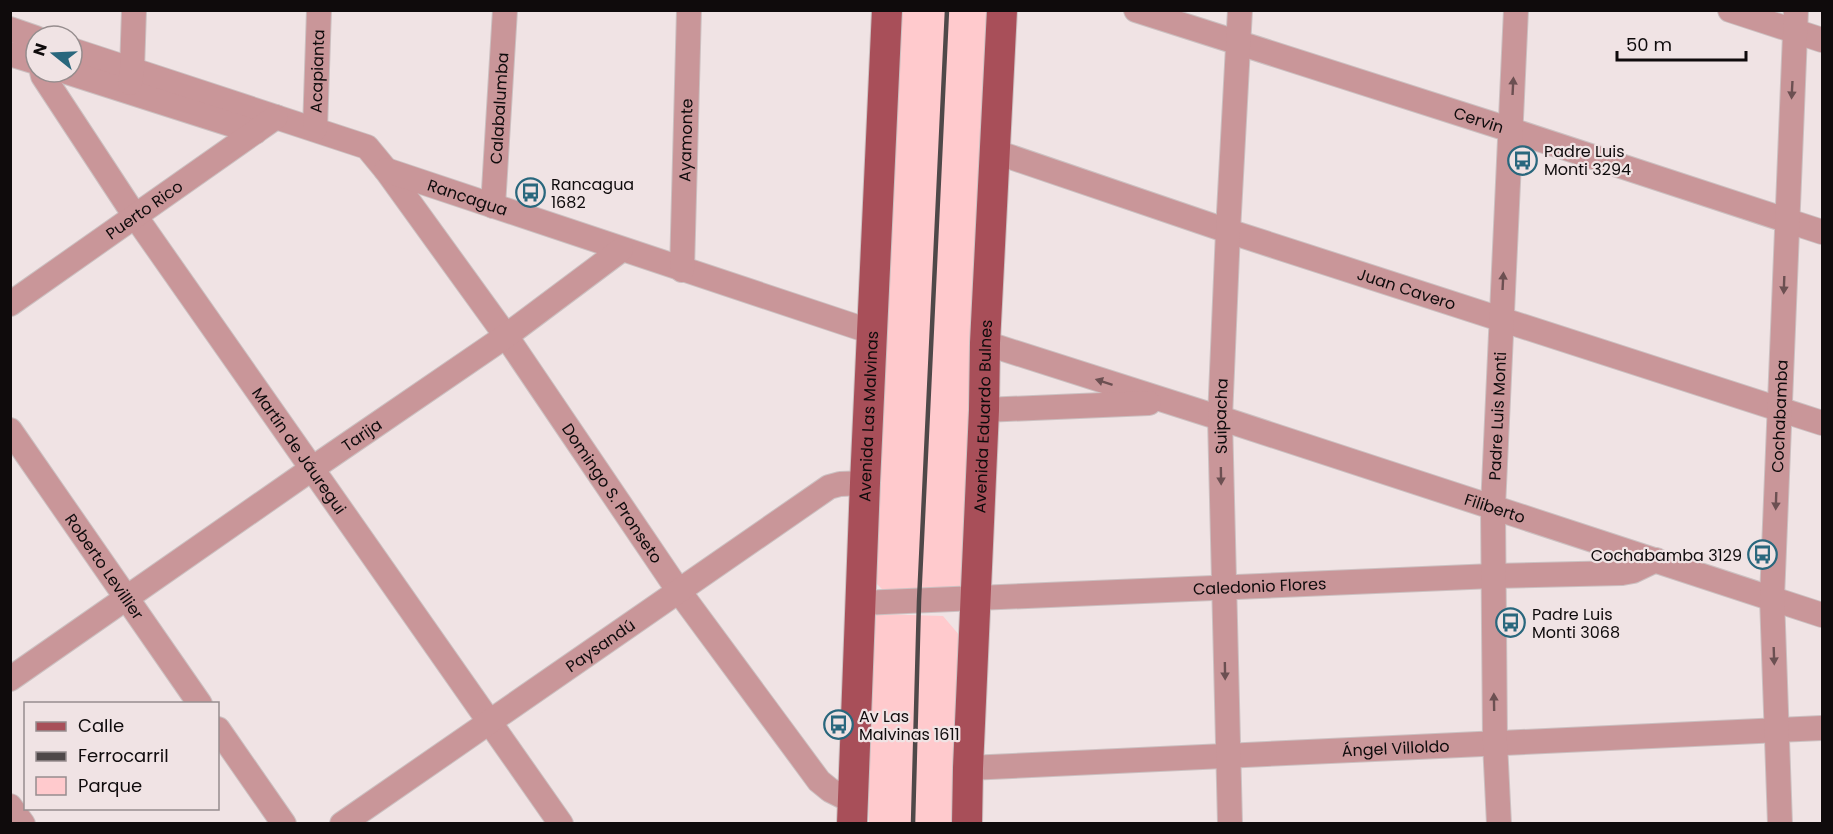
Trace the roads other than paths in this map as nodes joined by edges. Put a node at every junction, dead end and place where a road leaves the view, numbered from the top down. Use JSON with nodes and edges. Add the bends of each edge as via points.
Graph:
{"nodes":[{"id":1,"x":134,"y":10,"type":"edge"},
{"id":2,"x":320,"y":10,"type":"edge"},
{"id":3,"x":505,"y":10,"type":"edge"},
{"id":4,"x":689,"y":10,"type":"edge"},
{"id":5,"x":887,"y":10,"type":"edge"},
{"id":6,"x":1002,"y":10,"type":"edge"},
{"id":7,"x":1136,"y":10,"type":"edge"},
{"id":8,"x":1240,"y":10,"type":"edge"},
{"id":9,"x":1516,"y":10,"type":"edge"},
{"id":10,"x":1730,"y":10,"type":"edge"},
{"id":11,"x":1795,"y":21,"type":"edge"},
{"id":12,"x":1822,"y":40,"type":"edge"},
{"id":13,"x":1239,"y":45,"type":"junction"},
{"id":14,"x":84,"y":56,"type":"edge"},
{"id":15,"x":84,"y":74,"type":"edge"},
{"id":16,"x":130,"y":80,"type":"junction"},
{"id":17,"x":48,"y":84,"type":"edge"},
{"id":18,"x":276,"y":117,"type":"junction"},
{"id":19,"x":315,"y":129,"type":"junction"},
{"id":20,"x":1511,"y":130,"type":"junction"},
{"id":21,"x":255,"y":132,"type":"junction"},
{"id":22,"x":993,"y":151,"type":"junction"},
{"id":23,"x":387,"y":170,"type":"junction"},
{"id":24,"x":492,"y":206,"type":"junction"},
{"id":25,"x":135,"y":216,"type":"junction"},
{"id":26,"x":1786,"y":221,"type":"junction"},
{"id":27,"x":1227,"y":231,"type":"junction"},
{"id":28,"x":1822,"y":232,"type":"edge"},
{"id":29,"x":621,"y":250,"type":"junction"},
{"id":30,"x":682,"y":270,"type":"junction"},
{"id":31,"x":10,"y":304,"type":"edge"},
{"id":32,"x":1501,"y":320,"type":"junction"},
{"id":33,"x":872,"y":332,"type":"junction"},
{"id":34,"x":506,"y":336,"type":"junction"},
{"id":35,"x":985,"y":343,"type":"junction"},
{"id":36,"x":1167,"y":402,"type":"junction"},
{"id":37,"x":1779,"y":409,"type":"junction"},
{"id":38,"x":984,"y":410,"type":"junction"},
{"id":39,"x":1220,"y":418,"type":"junction"},
{"id":40,"x":1822,"y":423,"type":"edge"},
{"id":41,"x":10,"y":430,"type":"edge"},
{"id":42,"x":313,"y":468,"type":"junction"},
{"id":43,"x":865,"y":483,"type":"junction"},
{"id":44,"x":1493,"y":507,"type":"junction"},
{"id":45,"x":1656,"y":560,"type":"junction"},
{"id":46,"x":1493,"y":576,"type":"junction"},
{"id":47,"x":1223,"y":588,"type":"junction"},
{"id":48,"x":678,"y":590,"type":"junction"},
{"id":49,"x":127,"y":598,"type":"junction"},
{"id":50,"x":1772,"y":598,"type":"junction"},
{"id":51,"x":974,"y":599,"type":"junction"},
{"id":52,"x":861,"y":603,"type":"junction"},
{"id":53,"x":1822,"y":615,"type":"edge"},
{"id":54,"x":10,"y":679,"type":"edge"},
{"id":55,"x":199,"y":702,"type":"edge"},
{"id":56,"x":490,"y":722,"type":"junction"},
{"id":57,"x":1822,"y":728,"type":"edge"},
{"id":58,"x":219,"y":730,"type":"edge"},
{"id":59,"x":1777,"y":730,"type":"junction"},
{"id":60,"x":1495,"y":743,"type":"junction"},
{"id":61,"x":1227,"y":755,"type":"junction"},
{"id":62,"x":968,"y":768,"type":"junction"},
{"id":63,"x":10,"y":806,"type":"edge"},
{"id":64,"x":852,"y":812,"type":"edge"},
{"id":65,"x":23,"y":824,"type":"edge"},
{"id":66,"x":284,"y":824,"type":"edge"},
{"id":67,"x":342,"y":824,"type":"edge"},
{"id":68,"x":561,"y":824,"type":"edge"},
{"id":69,"x":967,"y":824,"type":"edge"},
{"id":70,"x":1230,"y":824,"type":"edge"},
{"id":71,"x":1498,"y":824,"type":"edge"},
{"id":72,"x":1780,"y":824,"type":"edge"}],
"edges":[{"from":1,"to":16,"type":"street"},
{"from":2,"to":19,"type":"street","name":"Acapianta"},
{"from":3,"to":24,"type":"street","name":"Calabalumba"},
{"from":4,"to":30,"type":"street","name":"Ayamonte"},
{"from":5,"to":33,"type":"main road","name":"Avenida Las Malvinas"},
{"from":6,"to":22,"type":"main road","name":"Avenida Eduardo Bulnes"},
{"from":7,"to":13,"type":"street","name":"Cervin"},
{"from":8,"to":13,"type":"street","name":"Suipacha"},
{"from":20,"to":9,"type":"street","name":"Padre Luis Monti","one_way":true},
{"from":10,"to":11,"type":"street"},
{"from":11,"to":12,"type":"street"},
{"from":11,"to":26,"type":"street","name":"Cochabamba","one_way":true},
{"from":13,"to":20,"type":"street","name":"Cervin"},
{"from":13,"to":27,"type":"street","name":"Suipacha"},
{"from":14,"to":16,"type":"street"},
{"from":15,"to":16,"type":"street"},
{"from":16,"to":18,"type":"street"},
{"from":16,"to":21,"type":"street"},
{"from":17,"to":25,"type":"street","name":"Martín de Jáuregui"},
{"from":18,"to":19,"type":"street"},
{"from":18,"to":21,"type":"street","name":"Puerto Rico"},
{"from":19,"to":23,"type":"street","via":[[367,147]]},
{"from":20,"to":26,"type":"street","name":"Cervin"},
{"from":32,"to":20,"type":"street","name":"Padre Luis Monti","one_way":true},
{"from":21,"to":25,"type":"street","name":"Puerto Rico"},
{"from":22,"to":27,"type":"street","name":"Juan Cavero"},
{"from":22,"to":35,"type":"main road","name":"Avenida Eduardo Bulnes"},
{"from":23,"to":24,"type":"street","name":"Rancagua"},
{"from":23,"to":34,"type":"street","name":"Domingo S. Pronseto"},
{"from":24,"to":29,"type":"street","name":"Rancagua"},
{"from":25,"to":31,"type":"street","name":"Puerto Rico"},
{"from":25,"to":42,"type":"street","name":"Martín de Jáuregui"},
{"from":26,"to":28,"type":"street","name":"Cervin"},
{"from":26,"to":37,"type":"street","name":"Cochabamba","one_way":true},
{"from":27,"to":32,"type":"street","name":"Juan Cavero"},
{"from":27,"to":39,"type":"street","name":"Suipacha"},
{"from":29,"to":30,"type":"street","name":"Rancagua"},
{"from":29,"to":34,"type":"street","name":"Tarija"},
{"from":30,"to":33,"type":"street","name":"Rancagua"},
{"from":32,"to":37,"type":"street","name":"Juan Cavero"},
{"from":32,"to":44,"type":"street","name":"Padre Luis Monti"},
{"from":33,"to":43,"type":"main road","name":"Avenida Las Malvinas"},
{"from":34,"to":42,"type":"street","name":"Tarija"},
{"from":34,"to":48,"type":"street","name":"Domingo S. Pronseto"},
{"from":36,"to":35,"type":"street","name":"Filiberto","one_way":true},
{"from":35,"to":38,"type":"main road","name":"Avenida Eduardo Bulnes"},
{"from":36,"to":38,"type":"street","name":"Filiberto"},
{"from":36,"to":39,"type":"street","name":"Filiberto"},
{"from":37,"to":40,"type":"street","name":"Juan Cavero"},
{"from":37,"to":50,"type":"street","name":"Cochabamba","one_way":true},
{"from":38,"to":51,"type":"main road","name":"Avenida Eduardo Bulnes"},
{"from":39,"to":44,"type":"street","name":"Filiberto"},
{"from":39,"to":47,"type":"street","name":"Suipacha","one_way":true},
{"from":41,"to":49,"type":"street","name":"Roberto Levillier"},
{"from":42,"to":49,"type":"street","name":"Tarija"},
{"from":42,"to":56,"type":"street","name":"Martín de Jáuregui"},
{"from":43,"to":48,"type":"street","name":"Paysandú","via":[[830,487]]},
{"from":43,"to":52,"type":"main road","name":"Avenida Las Malvinas"},
{"from":44,"to":45,"type":"street","name":"Filiberto"},
{"from":44,"to":46,"type":"street","name":"Padre Luis Monti"},
{"from":45,"to":46,"type":"street","name":"Caledonio Flores","via":[[1622,573]]},
{"from":45,"to":50,"type":"street","name":"Filiberto"},
{"from":46,"to":47,"type":"street","name":"Caledonio Flores"},
{"from":60,"to":46,"type":"street","name":"Padre Luis Monti","one_way":true},
{"from":47,"to":51,"type":"street","name":"Caledonio Flores"},
{"from":47,"to":61,"type":"street","name":"Suipacha","one_way":true},
{"from":48,"to":56,"type":"street","name":"Paysandú"},
{"from":48,"to":64,"type":"street","name":"Domingo S. Pronseto","via":[[819,781]]},
{"from":49,"to":54,"type":"street","name":"Tarija"},
{"from":49,"to":55,"type":"street","name":"Roberto Levillier"},
{"from":50,"to":53,"type":"street","name":"Filiberto"},
{"from":50,"to":59,"type":"street","name":"Cochabamba","one_way":true},
{"from":51,"to":52,"type":"street","name":"Caledonio Flores"},
{"from":51,"to":62,"type":"main road","name":"Avenida Eduardo Bulnes"},
{"from":52,"to":64,"type":"main road","name":"Avenida Las Malvinas"},
{"from":56,"to":67,"type":"street","name":"Paysandú"},
{"from":56,"to":68,"type":"street","name":"Martín de Jáuregui"},
{"from":57,"to":59,"type":"street","name":"Ángel Villoldo"},
{"from":58,"to":66,"type":"street"},
{"from":59,"to":60,"type":"street","name":"Ángel Villoldo"},
{"from":59,"to":72,"type":"street","name":"Cochabamba"},
{"from":60,"to":61,"type":"street","name":"Ángel Villoldo"},
{"from":60,"to":71,"type":"street","name":"Padre Luis Monti"},
{"from":61,"to":62,"type":"street","name":"Ángel Villoldo"},
{"from":61,"to":70,"type":"street","name":"Suipacha"},
{"from":62,"to":69,"type":"main road","name":"Avenida Eduardo Bulnes"},
{"from":63,"to":65,"type":"street"}]}
